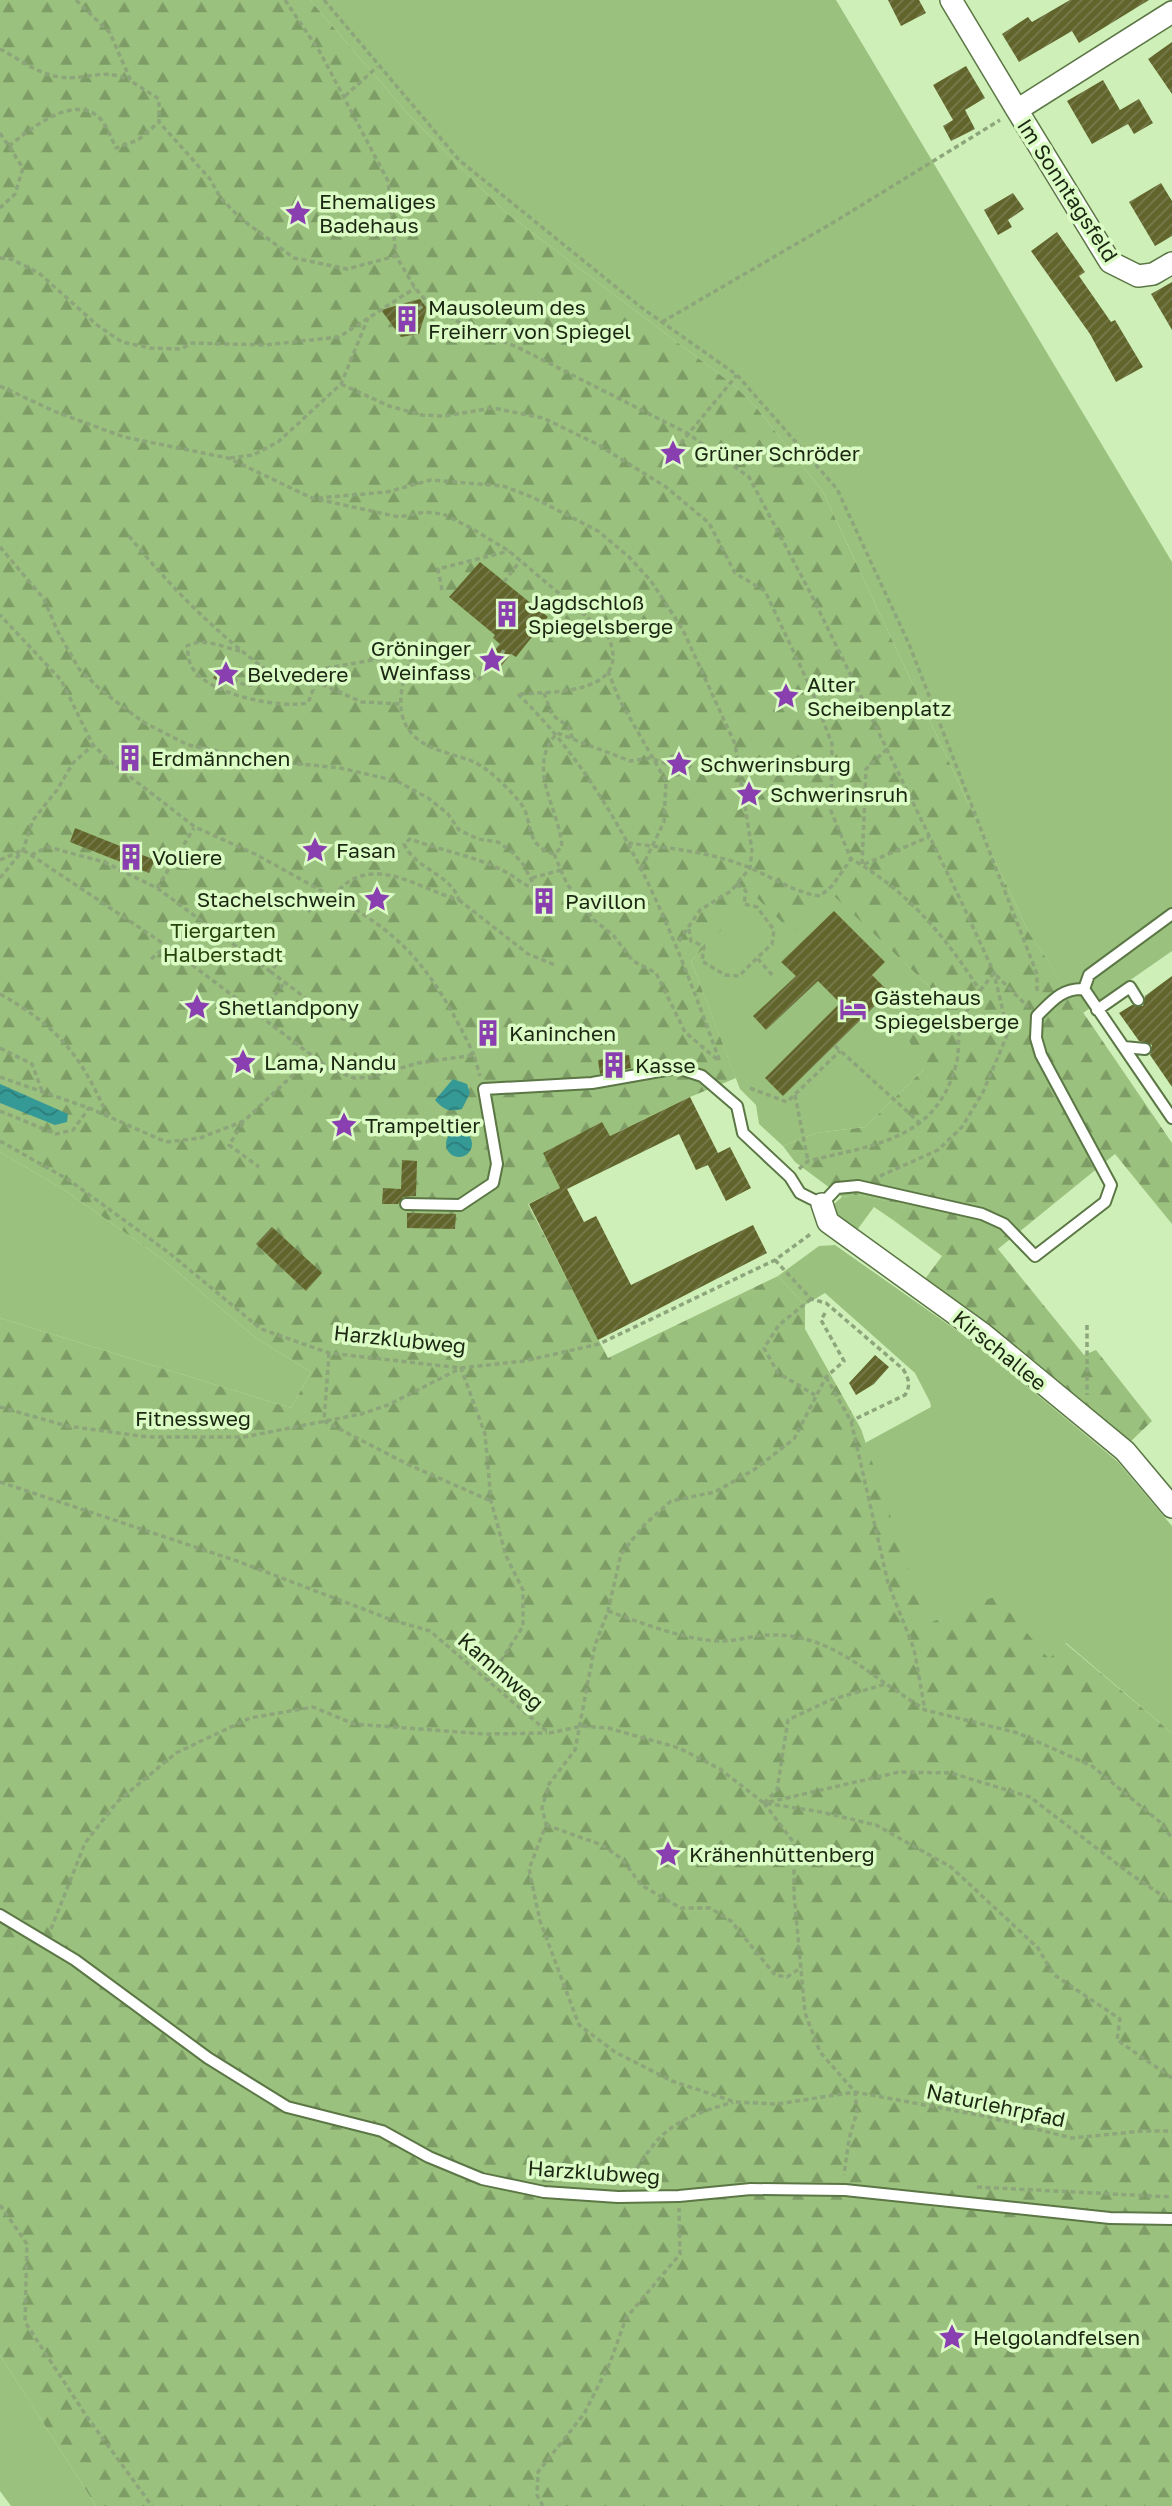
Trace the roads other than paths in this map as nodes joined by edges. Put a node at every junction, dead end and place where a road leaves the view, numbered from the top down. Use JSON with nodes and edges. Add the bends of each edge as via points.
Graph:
{"nodes":[{"id":1,"x":951,"y":0,"type":"edge"},
{"id":2,"x":1172,"y":12,"type":"edge"},
{"id":3,"x":1017,"y":110,"type":"junction"},
{"id":4,"x":1172,"y":263,"type":"edge"},
{"id":5,"x":1172,"y":914,"type":"edge"},
{"id":6,"x":1084,"y":989,"type":"junction"},
{"id":7,"x":1138,"y":1000,"type":"dead end"},
{"id":8,"x":1097,"y":1010,"type":"junction"},
{"id":9,"x":1124,"y":1047,"type":"junction"},
{"id":10,"x":1145,"y":1049,"type":"dead end"},
{"id":11,"x":1172,"y":1118,"type":"edge"},
{"id":12,"x":406,"y":1204,"type":"dead end"},
{"id":13,"x":825,"y":1213,"type":"junction"},
{"id":14,"x":1172,"y":1507,"type":"edge"},
{"id":15,"x":0,"y":1915,"type":"edge"},
{"id":16,"x":1172,"y":2219,"type":"edge"}],
"edges":[{"from":1,"to":3,"type":"street"},
{"from":2,"to":3,"type":"street","name":"Im Sonntagsfeld"},
{"from":3,"to":4,"type":"street","name":"Im Sonntagsfeld","via":[[1110,262],[1138,276]]},
{"from":5,"to":6,"type":"lane","via":[[1089,975]]},
{"from":6,"to":8,"type":"lane"},
{"from":6,"to":13,"type":"lane","via":[[1059,994],[1037,1016],[1036,1038],[1111,1185],[1105,1202],[1035,1255],[1004,1224],[982,1214],[858,1186],[836,1188]]},
{"from":7,"to":8,"type":"lane","via":[[1130,987]]},
{"from":8,"to":9,"type":"lane"},
{"from":9,"to":10,"type":"lane"},
{"from":9,"to":11,"type":"lane"},
{"from":12,"to":13,"type":"lane","via":[[460,1205],[493,1183],[497,1164],[484,1088],[592,1083],[677,1068],[702,1076],[737,1106],[743,1133]]},
{"from":13,"to":14,"type":"street","name":"Kirschallee","via":[[1125,1451]]},
{"from":15,"to":16,"type":"lane","name":"Harzklubweg","via":[[287,2107],[382,2131],[482,2179],[544,2192],[618,2197],[751,2189],[845,2190],[1110,2218]]}]}
